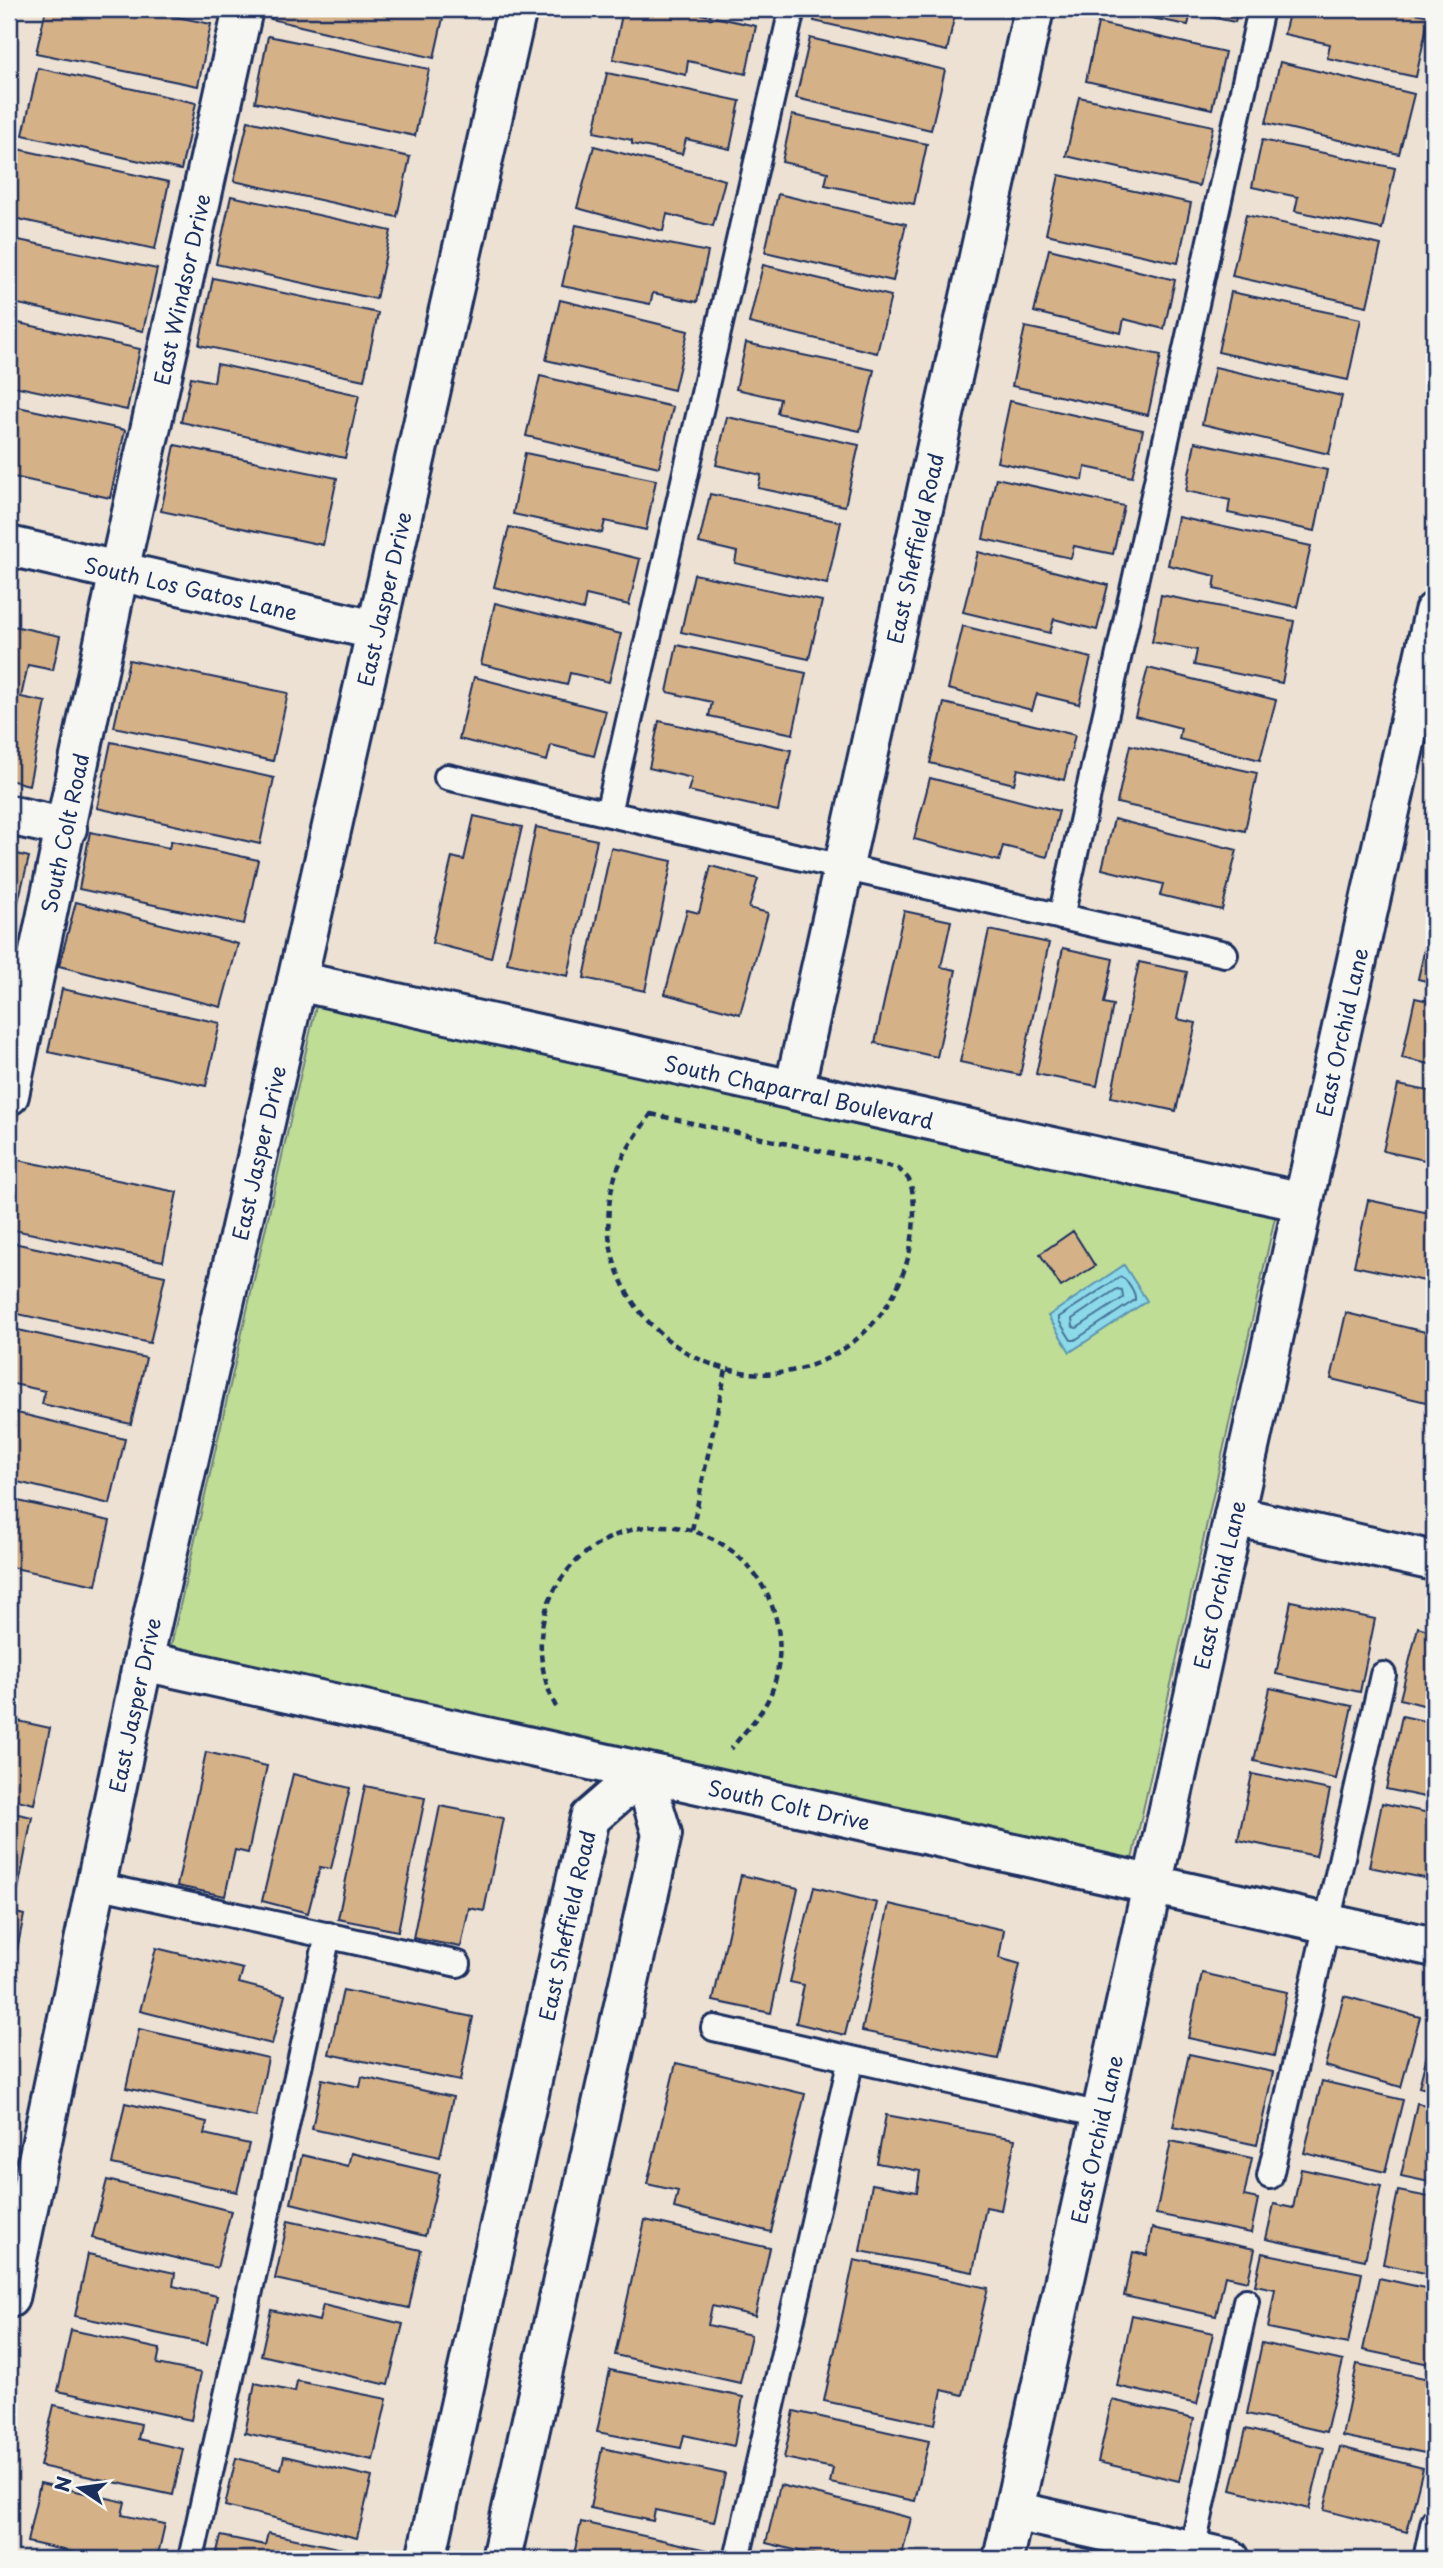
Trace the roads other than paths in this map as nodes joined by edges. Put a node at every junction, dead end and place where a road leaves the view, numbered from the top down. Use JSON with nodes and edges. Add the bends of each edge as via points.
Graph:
{"nodes":[{"id":1,"x":243,"y":9,"type":"edge"},
{"id":2,"x":517,"y":9,"type":"edge"},
{"id":3,"x":792,"y":9,"type":"edge"},
{"id":4,"x":1034,"y":9,"type":"edge"},
{"id":5,"x":1261,"y":9,"type":"edge"},
{"id":6,"x":9,"y":546,"type":"edge"},
{"id":7,"x":119,"y":571,"type":"junction"},
{"id":8,"x":1434,"y":612,"type":"edge"},
{"id":9,"x":375,"y":630,"type":"junction"},
{"id":10,"x":447,"y":777,"type":"dead end"},
{"id":11,"x":608,"y":813,"type":"junction"},
{"id":12,"x":9,"y":816,"type":"edge"},
{"id":13,"x":66,"y":828,"type":"junction"},
{"id":14,"x":844,"y":867,"type":"junction"},
{"id":15,"x":1061,"y":917,"type":"junction"},
{"id":16,"x":1225,"y":954,"type":"dead end"},
{"id":17,"x":297,"y":981,"type":"junction"},
{"id":18,"x":9,"y":1090,"type":"edge"},
{"id":19,"x":794,"y":1090,"type":"junction"},
{"id":20,"x":1303,"y":1202,"type":"junction"},
{"id":21,"x":1234,"y":1516,"type":"junction"},
{"id":22,"x":1434,"y":1561,"type":"edge"},
{"id":23,"x":143,"y":1661,"type":"junction"},
{"id":24,"x":1384,"y":1675,"type":"dead end"},
{"id":25,"x":643,"y":1772,"type":"junction"},
{"id":26,"x":96,"y":1885,"type":"junction"},
{"id":27,"x":1152,"y":1885,"type":"junction"},
{"id":28,"x":1328,"y":1924,"type":"junction"},
{"id":29,"x":328,"y":1935,"type":"junction"},
{"id":30,"x":1434,"y":1947,"type":"edge"},
{"id":31,"x":458,"y":1964,"type":"dead end"},
{"id":32,"x":714,"y":2028,"type":"dead end"},
{"id":33,"x":851,"y":2059,"type":"junction"},
{"id":34,"x":1101,"y":2115,"type":"junction"},
{"id":35,"x":1270,"y":2176,"type":"dead end"},
{"id":36,"x":9,"y":2298,"type":"edge"},
{"id":37,"x":1246,"y":2301,"type":"dead end"},
{"id":38,"x":1014,"y":2511,"type":"junction"},
{"id":39,"x":1434,"y":2521,"type":"edge"},
{"id":40,"x":1192,"y":2551,"type":"junction"},
{"id":41,"x":191,"y":2559,"type":"edge"},
{"id":42,"x":426,"y":2559,"type":"edge"},
{"id":43,"x":501,"y":2559,"type":"edge"},
{"id":44,"x":737,"y":2559,"type":"edge"},
{"id":45,"x":1003,"y":2559,"type":"edge"},
{"id":46,"x":1230,"y":2559,"type":"edge"},
{"id":47,"x":1426,"y":2559,"type":"edge"}],
"edges":[{"from":1,"to":7,"type":"street","name":"East Windsor Drive"},
{"from":2,"to":9,"type":"street","name":"East Jasper Drive"},
{"from":3,"to":11,"type":"lane"},
{"from":4,"to":14,"type":"street","name":"East Sheffield Road"},
{"from":5,"to":15,"type":"lane"},
{"from":6,"to":7,"type":"street","name":"South Los Gatos Lane"},
{"from":7,"to":9,"type":"street","name":"South Los Gatos Lane"},
{"from":7,"to":13,"type":"street","name":"South Colt Road"},
{"from":8,"to":20,"type":"street","name":"East Orchid Lane"},
{"from":9,"to":17,"type":"street","name":"East Jasper Drive"},
{"from":10,"to":11,"type":"lane"},
{"from":11,"to":14,"type":"lane"},
{"from":12,"to":13,"type":"street"},
{"from":13,"to":18,"type":"street","name":"South Colt Road"},
{"from":14,"to":15,"type":"lane"},
{"from":14,"to":19,"type":"street","name":"East Sheffield Road"},
{"from":15,"to":16,"type":"lane"},
{"from":17,"to":19,"type":"street","name":"South Chaparral Boulevard"},
{"from":17,"to":23,"type":"street","name":"East Jasper Drive"},
{"from":19,"to":20,"type":"street","name":"South Chaparral Boulevard"},
{"from":20,"to":21,"type":"street","name":"East Orchid Lane"},
{"from":21,"to":22,"type":"street"},
{"from":21,"to":27,"type":"street","name":"East Orchid Lane"},
{"from":23,"to":25,"type":"street","name":"South Colt Drive"},
{"from":23,"to":26,"type":"street","name":"East Jasper Drive"},
{"from":24,"to":28,"type":"lane"},
{"from":25,"to":27,"type":"street","name":"South Colt Drive"},
{"from":25,"to":42,"type":"street","name":"East Sheffield Road","via":[[590,1818]]},
{"from":25,"to":43,"type":"street","via":[[662,1834]]},
{"from":26,"to":29,"type":"lane"},
{"from":26,"to":36,"type":"street","name":"East Jasper Drive"},
{"from":27,"to":28,"type":"street","name":"South Colt Drive"},
{"from":27,"to":34,"type":"street","name":"East Orchid Lane"},
{"from":28,"to":30,"type":"street","name":"South Colt Drive"},
{"from":28,"to":35,"type":"lane"},
{"from":29,"to":31,"type":"lane"},
{"from":29,"to":41,"type":"lane"},
{"from":32,"to":33,"type":"lane"},
{"from":33,"to":34,"type":"lane"},
{"from":33,"to":44,"type":"lane"},
{"from":34,"to":38,"type":"street","name":"East Orchid Lane"},
{"from":37,"to":40,"type":"lane"},
{"from":38,"to":40,"type":"street"},
{"from":38,"to":45,"type":"street","name":"East Orchid Lane"},
{"from":39,"to":47,"type":"lane"},
{"from":40,"to":46,"type":"street"}]}
